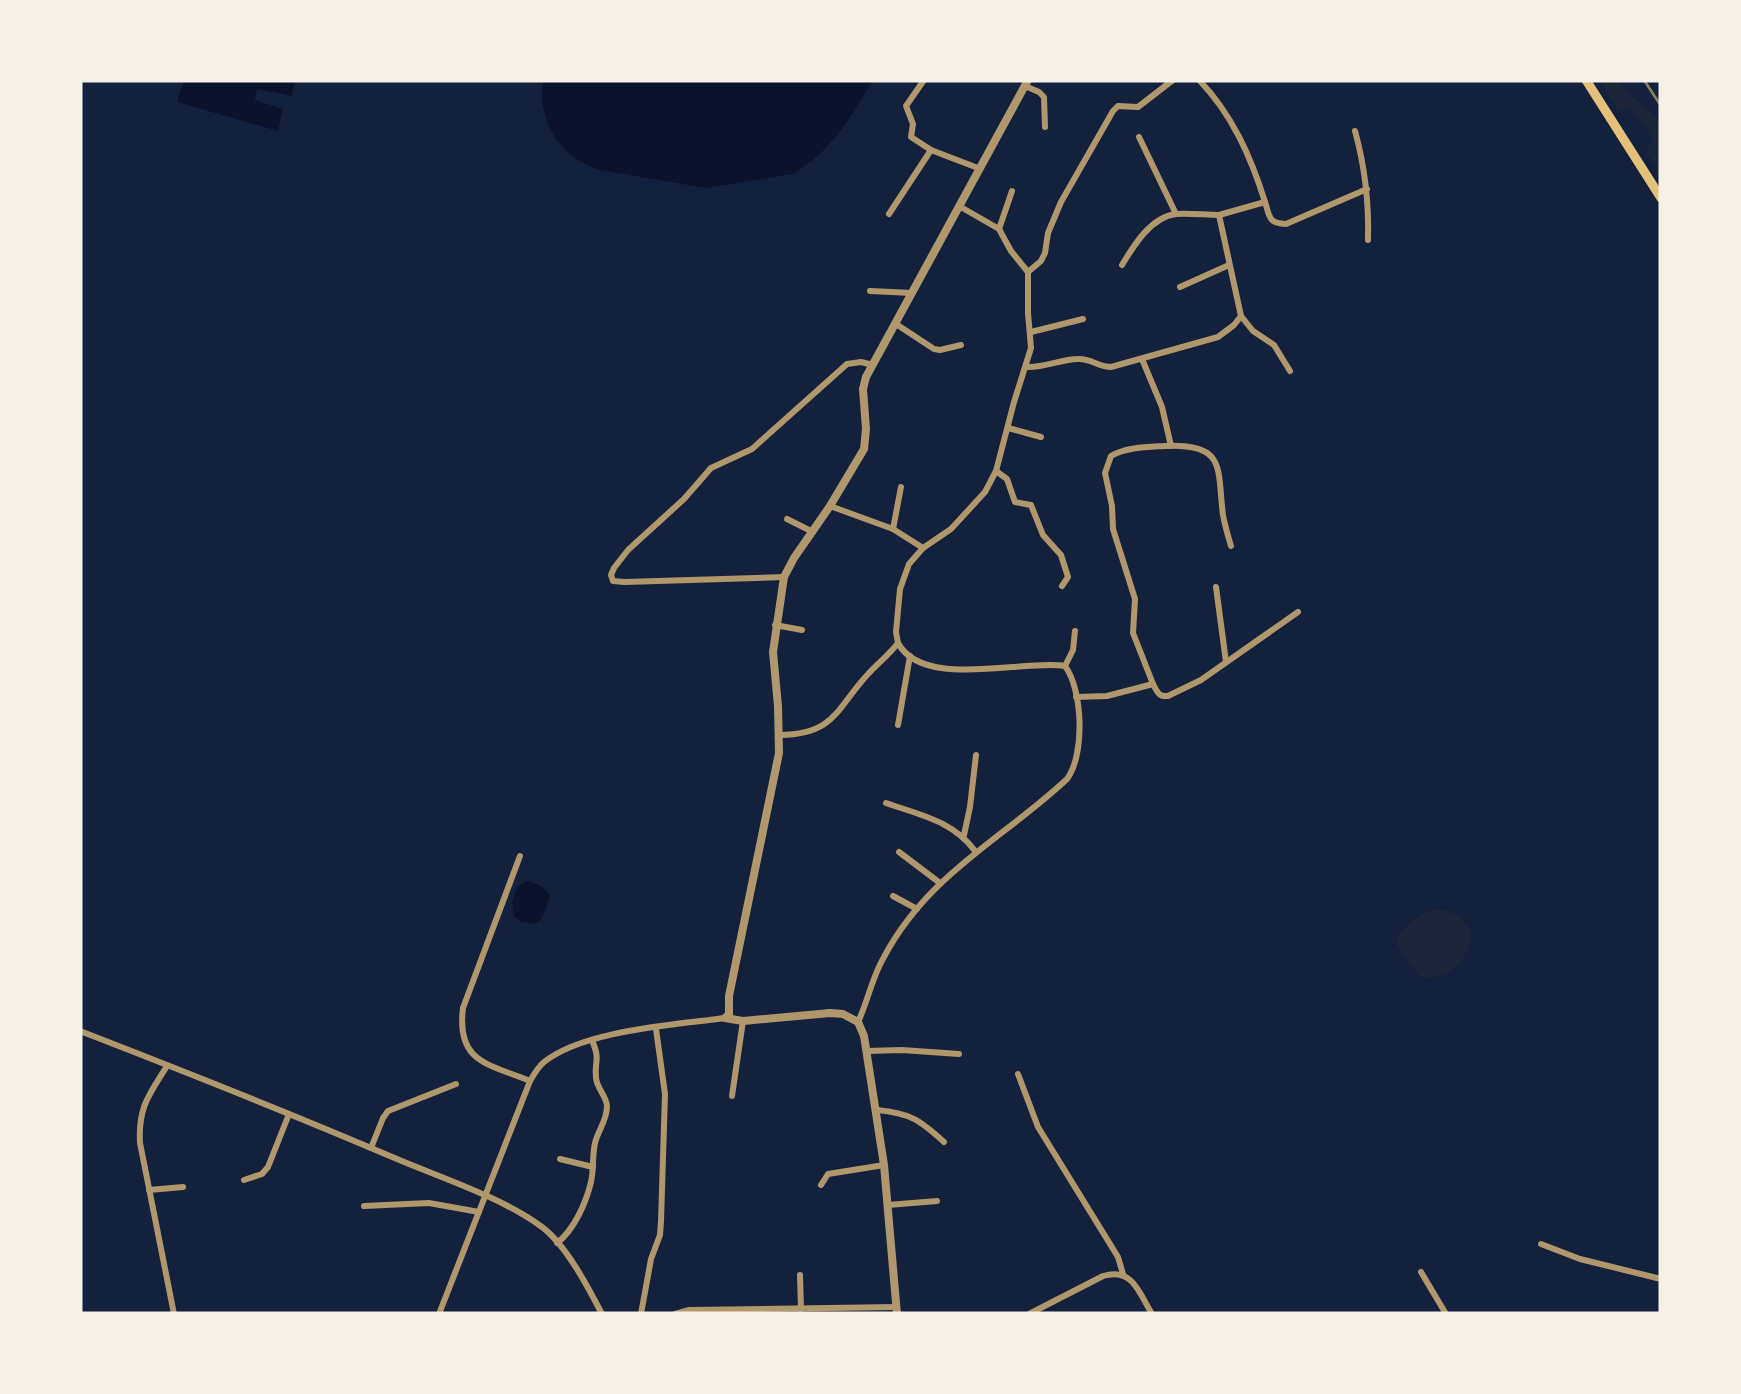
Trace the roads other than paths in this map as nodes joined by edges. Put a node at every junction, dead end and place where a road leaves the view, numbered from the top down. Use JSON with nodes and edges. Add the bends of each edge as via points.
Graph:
{"nodes":[{"id":1,"x":924,"y":80,"type":"edge"},
{"id":2,"x":1173,"y":80,"type":"edge"},
{"id":3,"x":1199,"y":80,"type":"edge"},
{"id":4,"x":1586,"y":80,"type":"edge"},
{"id":5,"x":1026,"y":83,"type":"edge"},
{"id":6,"x":1044,"y":127,"type":"dead end"},
{"id":7,"x":1355,"y":131,"type":"dead end"},
{"id":8,"x":1139,"y":138,"type":"dead end"},
{"id":9,"x":931,"y":150,"type":"junction"},
{"id":10,"x":978,"y":168,"type":"junction"},
{"id":11,"x":1367,"y":189,"type":"junction"},
{"id":12,"x":1012,"y":191,"type":"dead end"},
{"id":13,"x":1661,"y":198,"type":"edge"},
{"id":14,"x":1265,"y":202,"type":"junction"},
{"id":15,"x":959,"y":206,"type":"junction"},
{"id":16,"x":888,"y":214,"type":"dead end"},
{"id":17,"x":1176,"y":214,"type":"junction"},
{"id":18,"x":1219,"y":214,"type":"junction"},
{"id":19,"x":1000,"y":229,"type":"junction"},
{"id":20,"x":1368,"y":240,"type":"dead end"},
{"id":21,"x":1122,"y":265,"type":"dead end"},
{"id":22,"x":1229,"y":265,"type":"junction"},
{"id":23,"x":1028,"y":272,"type":"junction"},
{"id":24,"x":1180,"y":288,"type":"dead end"},
{"id":25,"x":870,"y":292,"type":"dead end"},
{"id":26,"x":912,"y":293,"type":"junction"},
{"id":27,"x":1241,"y":316,"type":"junction"},
{"id":28,"x":1083,"y":319,"type":"dead end"},
{"id":29,"x":896,"y":324,"type":"junction"},
{"id":30,"x":1030,"y":332,"type":"junction"},
{"id":31,"x":962,"y":346,"type":"dead end"},
{"id":32,"x":1142,"y":359,"type":"junction"},
{"id":33,"x":873,"y":365,"type":"junction"},
{"id":34,"x":1026,"y":367,"type":"junction"},
{"id":35,"x":1290,"y":370,"type":"dead end"},
{"id":36,"x":1008,"y":428,"type":"junction"},
{"id":37,"x":1042,"y":438,"type":"dead end"},
{"id":38,"x":1171,"y":446,"type":"junction"},
{"id":39,"x":996,"y":470,"type":"junction"},
{"id":40,"x":900,"y":487,"type":"dead end"},
{"id":41,"x":830,"y":506,"type":"junction"},
{"id":42,"x":787,"y":520,"type":"dead end"},
{"id":43,"x":894,"y":529,"type":"junction"},
{"id":44,"x":812,"y":532,"type":"junction"},
{"id":45,"x":1230,"y":546,"type":"dead end"},
{"id":46,"x":923,"y":548,"type":"junction"},
{"id":47,"x":784,"y":577,"type":"junction"},
{"id":48,"x":1062,"y":586,"type":"dead end"},
{"id":49,"x":1216,"y":587,"type":"dead end"},
{"id":50,"x":1298,"y":612,"type":"dead end"},
{"id":51,"x":775,"y":624,"type":"junction"},
{"id":52,"x":802,"y":630,"type":"dead end"},
{"id":53,"x":1076,"y":632,"type":"dead end"},
{"id":54,"x":898,"y":643,"type":"junction"},
{"id":55,"x":910,"y":656,"type":"junction"},
{"id":56,"x":1226,"y":662,"type":"junction"},
{"id":57,"x":1065,"y":666,"type":"junction"},
{"id":58,"x":1153,"y":684,"type":"junction"},
{"id":59,"x":1076,"y":696,"type":"junction"},
{"id":60,"x":898,"y":724,"type":"dead end"},
{"id":61,"x":780,"y":736,"type":"junction"},
{"id":62,"x":976,"y":756,"type":"dead end"},
{"id":63,"x":886,"y":803,"type":"dead end"},
{"id":64,"x":964,"y":835,"type":"junction"},
{"id":65,"x":899,"y":852,"type":"dead end"},
{"id":66,"x":976,"y":852,"type":"junction"},
{"id":67,"x":520,"y":856,"type":"dead end"},
{"id":68,"x":940,"y":883,"type":"junction"},
{"id":69,"x":894,"y":896,"type":"dead end"},
{"id":70,"x":917,"y":909,"type":"junction"},
{"id":71,"x":726,"y":1018,"type":"junction"},
{"id":72,"x":743,"y":1021,"type":"junction"},
{"id":73,"x":858,"y":1022,"type":"junction"},
{"id":74,"x":656,"y":1028,"type":"junction"},
{"id":75,"x":80,"y":1031,"type":"edge"},
{"id":76,"x":592,"y":1040,"type":"junction"},
{"id":77,"x":867,"y":1051,"type":"junction"},
{"id":78,"x":959,"y":1054,"type":"dead end"},
{"id":79,"x":168,"y":1066,"type":"junction"},
{"id":80,"x":1018,"y":1074,"type":"dead end"},
{"id":81,"x":530,"y":1081,"type":"junction"},
{"id":82,"x":456,"y":1084,"type":"dead end"},
{"id":83,"x":732,"y":1096,"type":"dead end"},
{"id":84,"x":877,"y":1110,"type":"junction"},
{"id":85,"x":290,"y":1114,"type":"junction"},
{"id":86,"x":944,"y":1142,"type":"dead end"},
{"id":87,"x":371,"y":1148,"type":"junction"},
{"id":88,"x":560,"y":1159,"type":"dead end"},
{"id":89,"x":884,"y":1165,"type":"junction"},
{"id":90,"x":593,"y":1167,"type":"junction"},
{"id":91,"x":244,"y":1180,"type":"dead end"},
{"id":92,"x":821,"y":1185,"type":"dead end"},
{"id":93,"x":184,"y":1187,"type":"dead end"},
{"id":94,"x":150,"y":1190,"type":"junction"},
{"id":95,"x":485,"y":1196,"type":"junction"},
{"id":96,"x":937,"y":1200,"type":"dead end"},
{"id":97,"x":888,"y":1205,"type":"junction"},
{"id":98,"x":364,"y":1206,"type":"dead end"},
{"id":99,"x":479,"y":1212,"type":"junction"},
{"id":100,"x":557,"y":1242,"type":"junction"},
{"id":101,"x":1541,"y":1244,"type":"dead end"},
{"id":102,"x":1421,"y":1272,"type":"dead end"},
{"id":103,"x":1123,"y":1274,"type":"junction"},
{"id":104,"x":800,"y":1275,"type":"dead end"},
{"id":105,"x":1661,"y":1279,"type":"edge"},
{"id":106,"x":800,"y":1310,"type":"junction"},
{"id":107,"x":897,"y":1310,"type":"edge"},
{"id":108,"x":689,"y":1312,"type":"edge"},
{"id":109,"x":757,"y":1312,"type":"edge"},
{"id":110,"x":174,"y":1314,"type":"edge"},
{"id":111,"x":439,"y":1314,"type":"edge"},
{"id":112,"x":602,"y":1314,"type":"edge"},
{"id":113,"x":641,"y":1314,"type":"edge"},
{"id":114,"x":674,"y":1314,"type":"edge"},
{"id":115,"x":1029,"y":1314,"type":"edge"},
{"id":116,"x":1152,"y":1314,"type":"edge"},
{"id":117,"x":1446,"y":1314,"type":"edge"}],
"edges":[{"from":1,"to":9,"type":"street","via":[[906,111],[913,120],[911,137]]},
{"from":2,"to":23,"type":"street","via":[[1138,107],[1113,110],[1061,202],[1041,261]]},
{"from":3,"to":14,"type":"street","via":[[1244,144]]},
{"from":4,"to":13,"type":"main road"},
{"from":5,"to":6,"type":"street","via":[[1044,97]]},
{"from":5,"to":10,"type":"street"},
{"from":7,"to":11,"type":"street"},
{"from":8,"to":17,"type":"street"},
{"from":9,"to":10,"type":"street"},
{"from":9,"to":16,"type":"street"},
{"from":10,"to":15,"type":"street"},
{"from":11,"to":14,"type":"street","via":[[1286,224],[1270,219]]},
{"from":11,"to":20,"type":"street"},
{"from":12,"to":19,"type":"street"},
{"from":14,"to":18,"type":"street"},
{"from":15,"to":19,"type":"street"},
{"from":15,"to":26,"type":"street"},
{"from":17,"to":18,"type":"street"},
{"from":17,"to":21,"type":"street","via":[[1150,228]]},
{"from":18,"to":22,"type":"street"},
{"from":19,"to":23,"type":"street"},
{"from":22,"to":24,"type":"street"},
{"from":22,"to":27,"type":"street"},
{"from":23,"to":30,"type":"street"},
{"from":25,"to":26,"type":"street"},
{"from":26,"to":29,"type":"street"},
{"from":27,"to":32,"type":"street","via":[[1218,337]]},
{"from":27,"to":35,"type":"street"},
{"from":28,"to":30,"type":"street"},
{"from":29,"to":31,"type":"street","via":[[934,350]]},
{"from":29,"to":33,"type":"street"},
{"from":30,"to":34,"type":"street"},
{"from":32,"to":34,"type":"street","via":[[1105,368],[1077,358]]},
{"from":32,"to":38,"type":"street"},
{"from":33,"to":41,"type":"street","via":[[863,389],[864,449]]},
{"from":33,"to":47,"type":"street","via":[[847,364],[752,449],[711,468],[639,537],[611,576],[625,582]]},
{"from":34,"to":36,"type":"street"},
{"from":36,"to":37,"type":"street"},
{"from":36,"to":39,"type":"street"},
{"from":38,"to":45,"type":"street","via":[[1198,449],[1217,464]]},
{"from":38,"to":58,"type":"street","via":[[1116,452],[1105,474],[1113,529],[1135,599],[1133,632]]},
{"from":39,"to":46,"type":"street","via":[[971,510]]},
{"from":39,"to":48,"type":"street","via":[[1015,502],[1030,505],[1043,536],[1061,555],[1068,577]]},
{"from":40,"to":43,"type":"street"},
{"from":41,"to":43,"type":"street"},
{"from":41,"to":44,"type":"street"},
{"from":42,"to":44,"type":"street"},
{"from":43,"to":46,"type":"street"},
{"from":44,"to":47,"type":"street"},
{"from":46,"to":54,"type":"street","via":[[900,589]]},
{"from":47,"to":51,"type":"street"},
{"from":49,"to":56,"type":"street"},
{"from":50,"to":56,"type":"street"},
{"from":51,"to":52,"type":"street"},
{"from":51,"to":61,"type":"street"},
{"from":53,"to":57,"type":"street"},
{"from":54,"to":55,"type":"street"},
{"from":54,"to":61,"type":"street","via":[[830,722]]},
{"from":55,"to":57,"type":"street","via":[[962,669]]},
{"from":55,"to":60,"type":"street"},
{"from":56,"to":58,"type":"street","via":[[1168,696]]},
{"from":57,"to":59,"type":"street"},
{"from":58,"to":59,"type":"street"},
{"from":59,"to":66,"type":"street","via":[[1079,752],[1072,772]]},
{"from":61,"to":71,"type":"street"},
{"from":62,"to":64,"type":"street"},
{"from":63,"to":64,"type":"street"},
{"from":64,"to":66,"type":"street"},
{"from":65,"to":68,"type":"street"},
{"from":66,"to":68,"type":"street"},
{"from":67,"to":81,"type":"street","via":[[461,1023],[476,1059]]},
{"from":68,"to":70,"type":"street"},
{"from":69,"to":70,"type":"street"},
{"from":70,"to":73,"type":"street","via":[[885,954]]},
{"from":71,"to":72,"type":"street"},
{"from":71,"to":74,"type":"street"},
{"from":72,"to":73,"type":"street","via":[[830,1013]]},
{"from":72,"to":83,"type":"street"},
{"from":73,"to":77,"type":"street"},
{"from":74,"to":76,"type":"street"},
{"from":74,"to":113,"type":"street","via":[[665,1094],[663,1184],[660,1235]]},
{"from":75,"to":79,"type":"street"},
{"from":76,"to":81,"type":"street","via":[[556,1054]]},
{"from":76,"to":90,"type":"street","via":[[607,1108]]},
{"from":77,"to":78,"type":"street"},
{"from":77,"to":84,"type":"street"},
{"from":79,"to":85,"type":"street"},
{"from":79,"to":94,"type":"street","via":[[139,1121]]},
{"from":80,"to":103,"type":"street","via":[[1038,1127]]},
{"from":81,"to":95,"type":"street"},
{"from":82,"to":87,"type":"street","via":[[388,1112]]},
{"from":84,"to":86,"type":"street","via":[[908,1114]]},
{"from":84,"to":89,"type":"street"},
{"from":85,"to":87,"type":"street"},
{"from":85,"to":91,"type":"street","via":[[268,1167]]},
{"from":87,"to":95,"type":"street"},
{"from":88,"to":90,"type":"street"},
{"from":89,"to":92,"type":"street","via":[[828,1174]]},
{"from":89,"to":97,"type":"street"},
{"from":90,"to":100,"type":"street","via":[[570,1231]]},
{"from":93,"to":94,"type":"street"},
{"from":94,"to":110,"type":"street"},
{"from":95,"to":99,"type":"street"},
{"from":95,"to":100,"type":"street"},
{"from":96,"to":97,"type":"street"},
{"from":97,"to":107,"type":"street"},
{"from":98,"to":99,"type":"street","via":[[429,1202]]},
{"from":99,"to":111,"type":"street"},
{"from":100,"to":112,"type":"street"},
{"from":101,"to":105,"type":"street"},
{"from":102,"to":117,"type":"street"},
{"from":103,"to":115,"type":"street","via":[[1104,1276]]},
{"from":103,"to":116,"type":"street"},
{"from":104,"to":106,"type":"street"},
{"from":106,"to":107,"type":"street"},
{"from":106,"to":109,"type":"street"},
{"from":108,"to":109,"type":"street"},
{"from":108,"to":114,"type":"street"}]}
